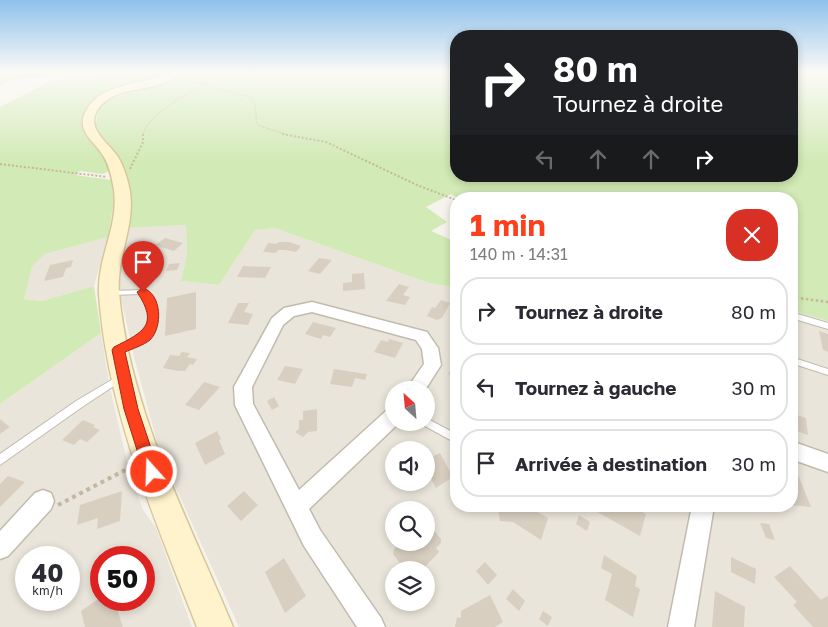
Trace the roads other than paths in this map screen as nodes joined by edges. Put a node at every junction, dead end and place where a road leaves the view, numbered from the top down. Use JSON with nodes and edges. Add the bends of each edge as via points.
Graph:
{"nodes":[{"id":1,"x":99,"y":102,"type":"edge"},
{"id":2,"x":109,"y":293,"type":"junction"},
{"id":3,"x":798,"y":317,"type":"edge"},
{"id":4,"x":828,"y":326,"type":"edge"},
{"id":5,"x":118,"y":350,"type":"junction"},
{"id":6,"x":798,"y":362,"type":"edge"},
{"id":7,"x":828,"y":372,"type":"edge"},
{"id":8,"x":123,"y":376,"type":"junction"},
{"id":9,"x":421,"y":381,"type":"edge"},
{"id":10,"x":385,"y":424,"type":"edge"},
{"id":11,"x":435,"y":427,"type":"edge"},
{"id":12,"x":450,"y":435,"type":"edge"},
{"id":13,"x":798,"y":453,"type":"edge"},
{"id":14,"x":0,"y":460,"type":"edge"},
{"id":15,"x":825,"y":466,"type":"edge"},
{"id":16,"x":47,"y":505,"type":"road end"},
{"id":17,"x":296,"y":507,"type":"junction"},
{"id":18,"x":701,"y":512,"type":"edge"},
{"id":19,"x":0,"y":548,"type":"edge"},
{"id":20,"x":215,"y":627,"type":"edge"},
{"id":21,"x":372,"y":627,"type":"edge"},
{"id":22,"x":681,"y":627,"type":"edge"}],
"edges":[{"from":1,"to":2,"type":"main road","via":[[92,110],[90,134],[108,153],[119,179],[123,207],[110,268]]},
{"from":2,"to":5,"type":"main road"},
{"from":2,"to":5,"type":"lane","via":[[143,292],[152,303],[154,319],[146,336]]},
{"from":3,"to":4,"type":"lane"},
{"from":5,"to":8,"type":"main road"},
{"from":6,"to":7,"type":"lane"},
{"from":8,"to":14,"type":"lane","via":[[95,392]]},
{"from":8,"to":20,"type":"main road","via":[[147,459]]},
{"from":9,"to":17,"type":"street","via":[[433,365],[430,348],[421,336],[312,307],[289,312],[277,322],[243,387],[244,405]]},
{"from":10,"to":17,"type":"street"},
{"from":11,"to":12,"type":"lane"},
{"from":13,"to":15,"type":"street"},
{"from":16,"to":19,"type":"street"},
{"from":17,"to":21,"type":"street","via":[[312,538]]},
{"from":18,"to":22,"type":"street"}]}
